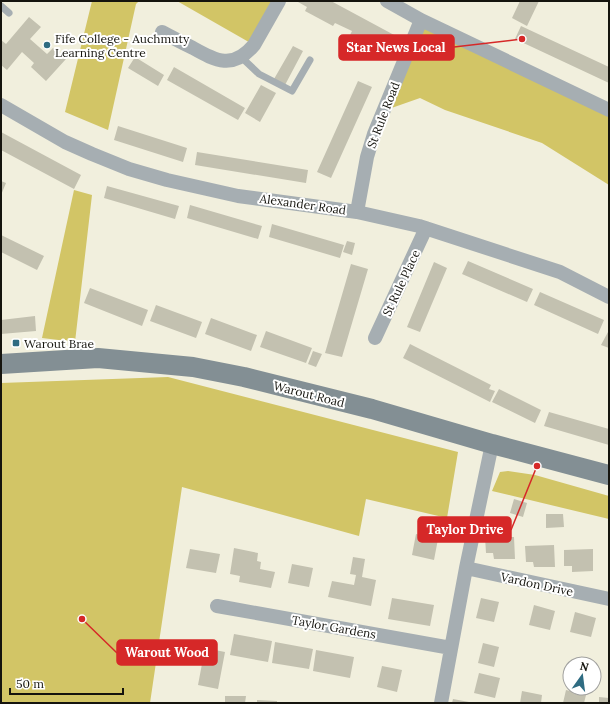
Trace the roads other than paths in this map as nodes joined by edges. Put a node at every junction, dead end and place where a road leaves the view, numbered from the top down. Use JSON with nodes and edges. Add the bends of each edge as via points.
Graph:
{"nodes":[{"id":1,"x":279,"y":1,"type":"edge"},
{"id":2,"x":387,"y":1,"type":"edge"},
{"id":3,"x":1,"y":6,"type":"edge"},
{"id":4,"x":9,"y":13,"type":"dead end"},
{"id":5,"x":421,"y":20,"type":"junction"},
{"id":6,"x":162,"y":32,"type":"dead end"},
{"id":7,"x":241,"y":57,"type":"junction"},
{"id":8,"x":310,"y":60,"type":"dead end"},
{"id":9,"x":1,"y":105,"type":"edge"},
{"id":10,"x":609,"y":110,"type":"edge"},
{"id":11,"x":358,"y":212,"type":"junction"},
{"id":12,"x":426,"y":228,"type":"junction"},
{"id":13,"x":609,"y":297,"type":"edge"},
{"id":14,"x":375,"y":338,"type":"dead end"},
{"id":15,"x":1,"y":364,"type":"edge"},
{"id":16,"x":492,"y":444,"type":"junction"},
{"id":17,"x":609,"y":475,"type":"edge"},
{"id":18,"x":466,"y":568,"type":"junction"},
{"id":19,"x":609,"y":599,"type":"edge"},
{"id":20,"x":216,"y":606,"type":"dead end"},
{"id":21,"x":451,"y":648,"type":"junction"},
{"id":22,"x":441,"y":703,"type":"edge"}],
"edges":[{"from":1,"to":7,"type":"street","via":[[254,46]]},
{"from":2,"to":5,"type":"street"},
{"from":3,"to":4,"type":"lane"},
{"from":5,"to":10,"type":"street"},
{"from":5,"to":11,"type":"street","name":"St Rule Road","via":[[374,134],[367,158]]},
{"from":6,"to":7,"type":"street","via":[[212,59],[222,61]]},
{"from":7,"to":8,"type":"lane","via":[[259,74],[292,91]]},
{"from":9,"to":11,"type":"street","name":"Alexander Road","via":[[65,142],[137,171],[167,180],[238,196]]},
{"from":11,"to":12,"type":"street","name":"Alexander Road"},
{"from":12,"to":13,"type":"street","name":"Alexander Road","via":[[560,272]]},
{"from":12,"to":14,"type":"street","name":"St Rule Place"},
{"from":15,"to":16,"type":"street","name":"Warout Road","via":[[98,358],[193,367],[372,409]]},
{"from":16,"to":17,"type":"street","name":"Warout Road"},
{"from":16,"to":18,"type":"street"},
{"from":18,"to":19,"type":"street","name":"Vardon Drive"},
{"from":18,"to":21,"type":"street"},
{"from":20,"to":21,"type":"street","name":"Taylor Gardens"},
{"from":21,"to":22,"type":"street"}]}
